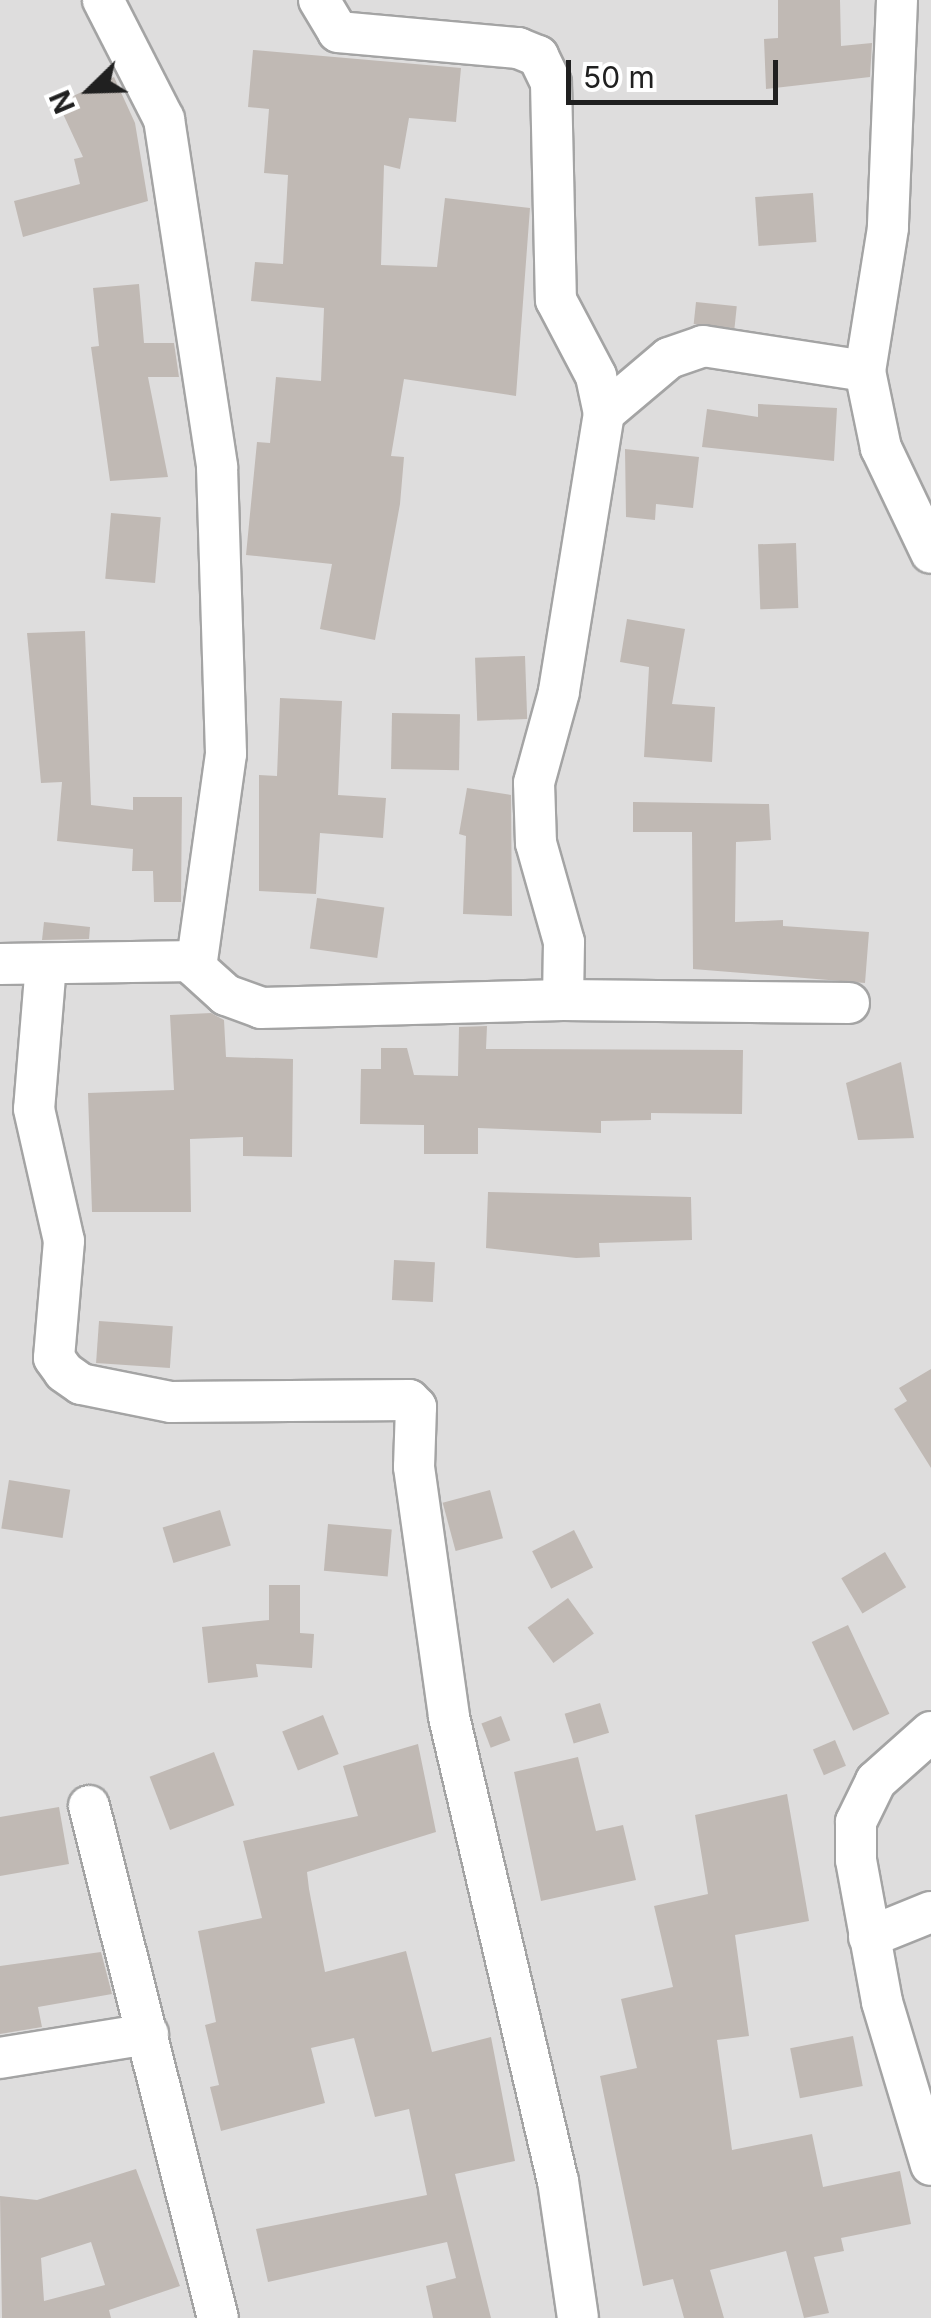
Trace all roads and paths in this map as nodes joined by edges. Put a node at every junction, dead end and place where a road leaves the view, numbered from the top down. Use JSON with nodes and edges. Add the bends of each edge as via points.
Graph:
{"nodes":[{"id":1,"x":104,"y":0,"type":"edge"},
{"id":2,"x":319,"y":0,"type":"edge"},
{"id":3,"x":897,"y":0,"type":"edge"},
{"id":4,"x":865,"y":371,"type":"junction"},
{"id":5,"x":604,"y":413,"type":"junction"},
{"id":6,"x":931,"y":553,"type":"edge"},
{"id":7,"x":198,"y":961,"type":"junction"},
{"id":8,"x":0,"y":964,"type":"edge"},
{"id":9,"x":46,"y":964,"type":"junction"},
{"id":10,"x":563,"y":1000,"type":"junction"},
{"id":11,"x":849,"y":1003,"type":"dead end"},
{"id":12,"x":931,"y":1732,"type":"edge"},
{"id":13,"x":89,"y":1806,"type":"dead end"},
{"id":14,"x":931,"y":1912,"type":"edge"},
{"id":15,"x":869,"y":1938,"type":"junction"},
{"id":16,"x":148,"y":2034,"type":"junction"},
{"id":17,"x":0,"y":2058,"type":"edge"},
{"id":18,"x":931,"y":2166,"type":"edge"},
{"id":19,"x":218,"y":2318,"type":"edge"},
{"id":20,"x":578,"y":2318,"type":"edge"}],
"edges":[{"from":1,"to":7,"type":"street","via":[[164,119],[217,466],[227,608],[226,754]]},
{"from":2,"to":5,"type":"street","via":[[326,21],[354,37],[518,48],[545,65],[556,144],[556,300],[596,376]]},
{"from":3,"to":4,"type":"street","via":[[888,228]]},
{"from":4,"to":5,"type":"street","via":[[704,346],[669,358]]},
{"from":4,"to":6,"type":"street","via":[[881,448]]},
{"from":5,"to":10,"type":"street","via":[[558,692],[534,783],[536,842],[564,942]]},
{"from":7,"to":9,"type":"street"},
{"from":7,"to":10,"type":"street","via":[[195,967],[226,996],[261,1008]]},
{"from":8,"to":9,"type":"street"},
{"from":9,"to":20,"type":"street","via":[[34,1109],[64,1241],[54,1358],[64,1372],[82,1384],[171,1402],[408,1400],[416,1407],[414,1467],[449,1717],[558,2181]]},
{"from":10,"to":11,"type":"street"},
{"from":12,"to":15,"type":"street","via":[[876,1781],[856,1822]]},
{"from":13,"to":16,"type":"street"},
{"from":14,"to":15,"type":"street"},
{"from":15,"to":18,"type":"street"},
{"from":16,"to":17,"type":"street"},
{"from":16,"to":19,"type":"street"}]}
